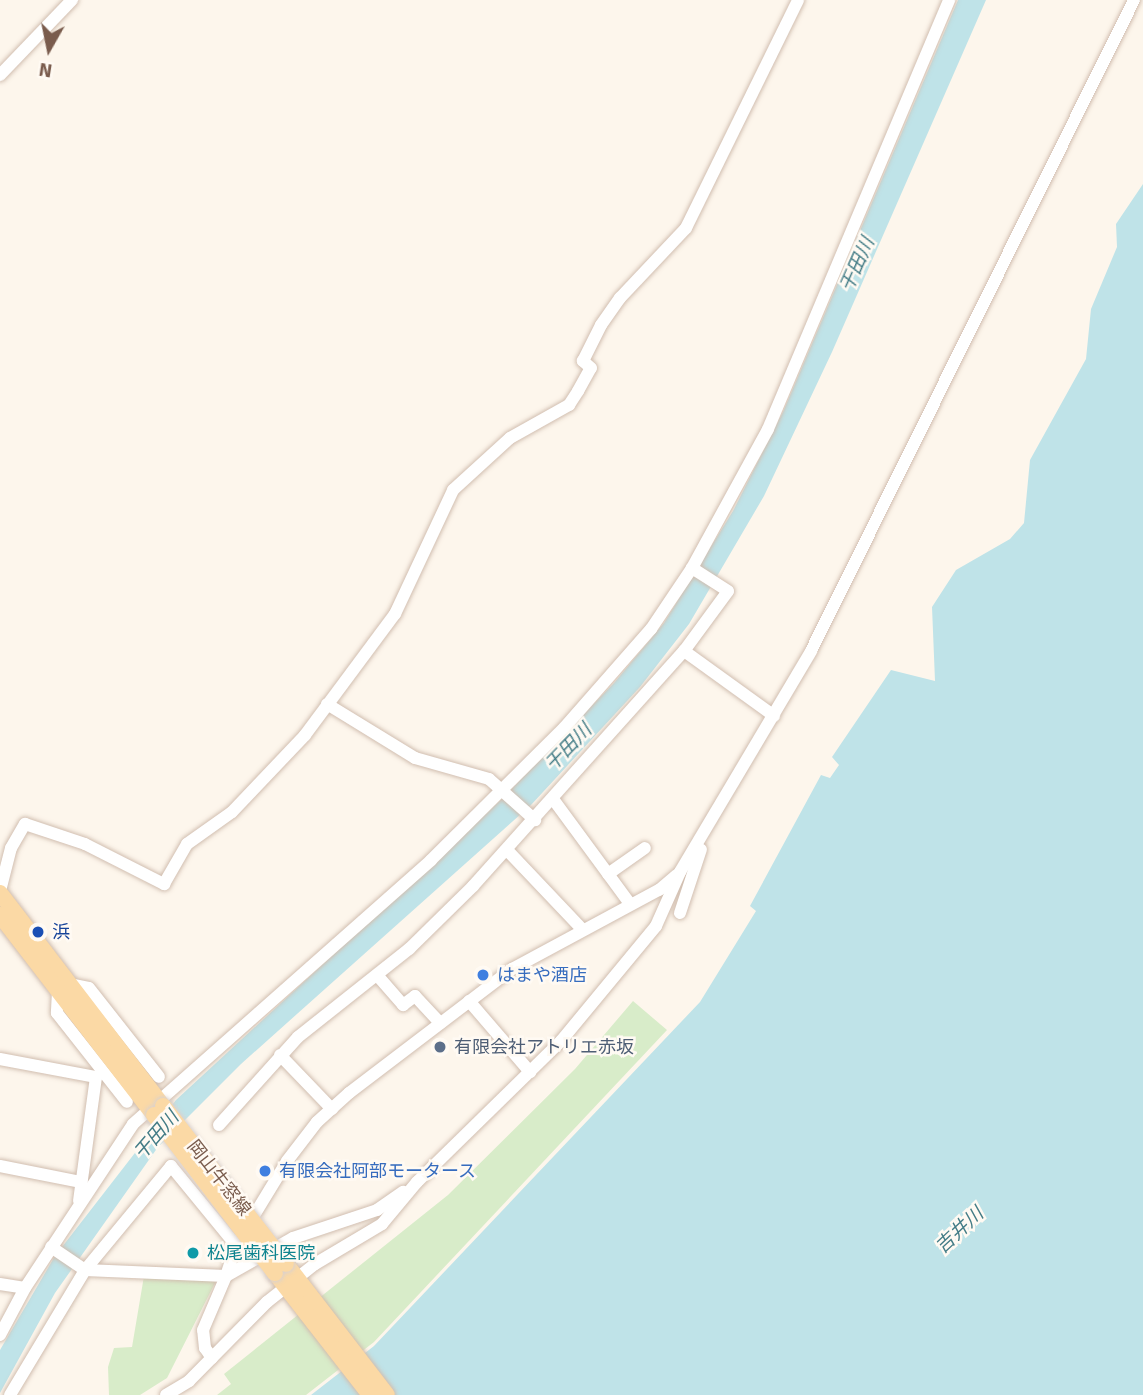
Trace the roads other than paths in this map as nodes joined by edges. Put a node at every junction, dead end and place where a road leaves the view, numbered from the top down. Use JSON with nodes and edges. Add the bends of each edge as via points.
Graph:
{"nodes":[{"id":1,"x":72,"y":0,"type":"edge"},
{"id":2,"x":799,"y":0,"type":"edge"},
{"id":3,"x":949,"y":0,"type":"edge"},
{"id":4,"x":1134,"y":0,"type":"edge"},
{"id":5,"x":0,"y":75,"type":"edge"},
{"id":6,"x":693,"y":569,"type":"junction"},
{"id":7,"x":684,"y":651,"type":"junction"},
{"id":8,"x":327,"y":704,"type":"junction"},
{"id":9,"x":774,"y":716,"type":"junction"},
{"id":10,"x":505,"y":790,"type":"junction"},
{"id":11,"x":553,"y":799,"type":"junction"},
{"id":12,"x":533,"y":818,"type":"junction"},
{"id":13,"x":705,"y":835,"type":"junction"},
{"id":14,"x":5,"y":846,"type":"edge"},
{"id":15,"x":645,"y":848,"type":"dead end"},
{"id":16,"x":507,"y":850,"type":"junction"},
{"id":17,"x":680,"y":872,"type":"junction"},
{"id":18,"x":608,"y":874,"type":"junction"},
{"id":19,"x":0,"y":892,"type":"edge"},
{"id":20,"x":630,"y":904,"type":"junction"},
{"id":21,"x":680,"y":913,"type":"dead end"},
{"id":22,"x":0,"y":915,"type":"edge"},
{"id":23,"x":581,"y":928,"type":"junction"},
{"id":24,"x":377,"y":975,"type":"junction"},
{"id":25,"x":64,"y":988,"type":"junction"},
{"id":26,"x":469,"y":1000,"type":"junction"},
{"id":27,"x":440,"y":1023,"type":"junction"},
{"id":28,"x":279,"y":1055,"type":"junction"},
{"id":29,"x":0,"y":1059,"type":"edge"},
{"id":30,"x":530,"y":1072,"type":"junction"},
{"id":31,"x":98,"y":1073,"type":"junction"},
{"id":32,"x":159,"y":1077,"type":"dead end"},
{"id":33,"x":127,"y":1102,"type":"dead end"},
{"id":34,"x":156,"y":1107,"type":"junction"},
{"id":35,"x":332,"y":1109,"type":"junction"},
{"id":36,"x":219,"y":1125,"type":"dead end"},
{"id":37,"x":0,"y":1166,"type":"edge"},
{"id":38,"x":81,"y":1182,"type":"junction"},
{"id":39,"x":417,"y":1182,"type":"junction"},
{"id":40,"x":78,"y":1205,"type":"junction"},
{"id":41,"x":236,"y":1245,"type":"junction"},
{"id":42,"x":53,"y":1248,"type":"junction"},
{"id":43,"x":83,"y":1269,"type":"junction"},
{"id":44,"x":226,"y":1276,"type":"junction"},
{"id":45,"x":292,"y":1283,"type":"junction"},
{"id":46,"x":0,"y":1284,"type":"edge"},
{"id":47,"x":25,"y":1289,"type":"junction"},
{"id":48,"x":305,"y":1299,"type":"junction"},
{"id":49,"x":0,"y":1335,"type":"edge"},
{"id":50,"x":212,"y":1358,"type":"junction"},
{"id":51,"x":188,"y":1381,"type":"junction"},
{"id":52,"x":10,"y":1395,"type":"edge"},
{"id":53,"x":166,"y":1395,"type":"edge"},
{"id":54,"x":174,"y":1395,"type":"edge"},
{"id":55,"x":370,"y":1395,"type":"edge"},
{"id":56,"x":387,"y":1395,"type":"edge"}],
"edges":[{"from":1,"to":5,"type":"street"},
{"from":2,"to":8,"type":"street","via":[[686,228],[620,298],[601,325],[583,360],[591,368],[569,405],[510,438],[453,490],[395,614]]},
{"from":3,"to":6,"type":"street","via":[[768,429]]},
{"from":4,"to":9,"type":"street","via":[[811,651]]},
{"from":6,"to":7,"type":"street","via":[[728,591]]},
{"from":6,"to":10,"type":"street","via":[[621,666]]},
{"from":7,"to":9,"type":"street"},
{"from":7,"to":11,"type":"street"},
{"from":8,"to":10,"type":"street","via":[[415,758],[489,779]]},
{"from":8,"to":14,"type":"street","via":[[305,735],[232,812],[187,844],[164,884],[85,844],[25,824]]},
{"from":9,"to":13,"type":"street"},
{"from":10,"to":12,"type":"street"},
{"from":10,"to":34,"type":"street"},
{"from":11,"to":12,"type":"street"},
{"from":11,"to":18,"type":"street"},
{"from":12,"to":16,"type":"street"},
{"from":13,"to":17,"type":"street"},
{"from":13,"to":21,"type":"street"},
{"from":14,"to":19,"type":"street"},
{"from":15,"to":18,"type":"street"},
{"from":16,"to":23,"type":"street"},
{"from":16,"to":24,"type":"street"},
{"from":17,"to":20,"type":"street","via":[[659,890]]},
{"from":17,"to":30,"type":"street","via":[[656,926],[637,953]]},
{"from":18,"to":20,"type":"street"},
{"from":19,"to":25,"type":"main road","name":"岡山牛窓線"},
{"from":20,"to":23,"type":"street"},
{"from":22,"to":25,"type":"main road","name":"岡山牛窓線"},
{"from":23,"to":26,"type":"street"},
{"from":24,"to":27,"type":"street","via":[[403,1005],[415,996]]},
{"from":24,"to":28,"type":"street"},
{"from":25,"to":31,"type":"street","via":[[57,1013]]},
{"from":25,"to":32,"type":"street","via":[[89,988]]},
{"from":25,"to":34,"type":"main road","name":"岡山牛窓線"},
{"from":26,"to":27,"type":"street"},
{"from":26,"to":30,"type":"street"},
{"from":27,"to":35,"type":"street"},
{"from":28,"to":35,"type":"street"},
{"from":28,"to":36,"type":"street"},
{"from":29,"to":31,"type":"street"},
{"from":30,"to":39,"type":"street"},
{"from":31,"to":33,"type":"street"},
{"from":31,"to":38,"type":"street"},
{"from":34,"to":40,"type":"street","via":[[116,1147]]},
{"from":34,"to":45,"type":"main road","name":"岡山牛窓線","bridge":true},
{"from":35,"to":41,"type":"street","via":[[287,1161]]},
{"from":37,"to":38,"type":"street"},
{"from":38,"to":40,"type":"street"},
{"from":39,"to":44,"type":"street","via":[[377,1210],[292,1238]]},
{"from":39,"to":45,"type":"street","via":[[382,1224]]},
{"from":40,"to":42,"type":"street"},
{"from":41,"to":43,"type":"street","via":[[171,1166]]},
{"from":41,"to":44,"type":"street"},
{"from":42,"to":43,"type":"street"},
{"from":42,"to":47,"type":"street"},
{"from":43,"to":44,"type":"street"},
{"from":43,"to":52,"type":"street"},
{"from":44,"to":50,"type":"street","via":[[204,1330],[205,1348]]},
{"from":45,"to":48,"type":"main road","name":"岡山牛窓線"},
{"from":45,"to":50,"type":"street"},
{"from":46,"to":47,"type":"street"},
{"from":47,"to":49,"type":"street"},
{"from":48,"to":55,"type":"main road","name":"岡山牛窓線"},
{"from":48,"to":56,"type":"main road","name":"岡山牛窓線"},
{"from":50,"to":51,"type":"street"},
{"from":51,"to":53,"type":"street"},
{"from":51,"to":54,"type":"street"}]}
